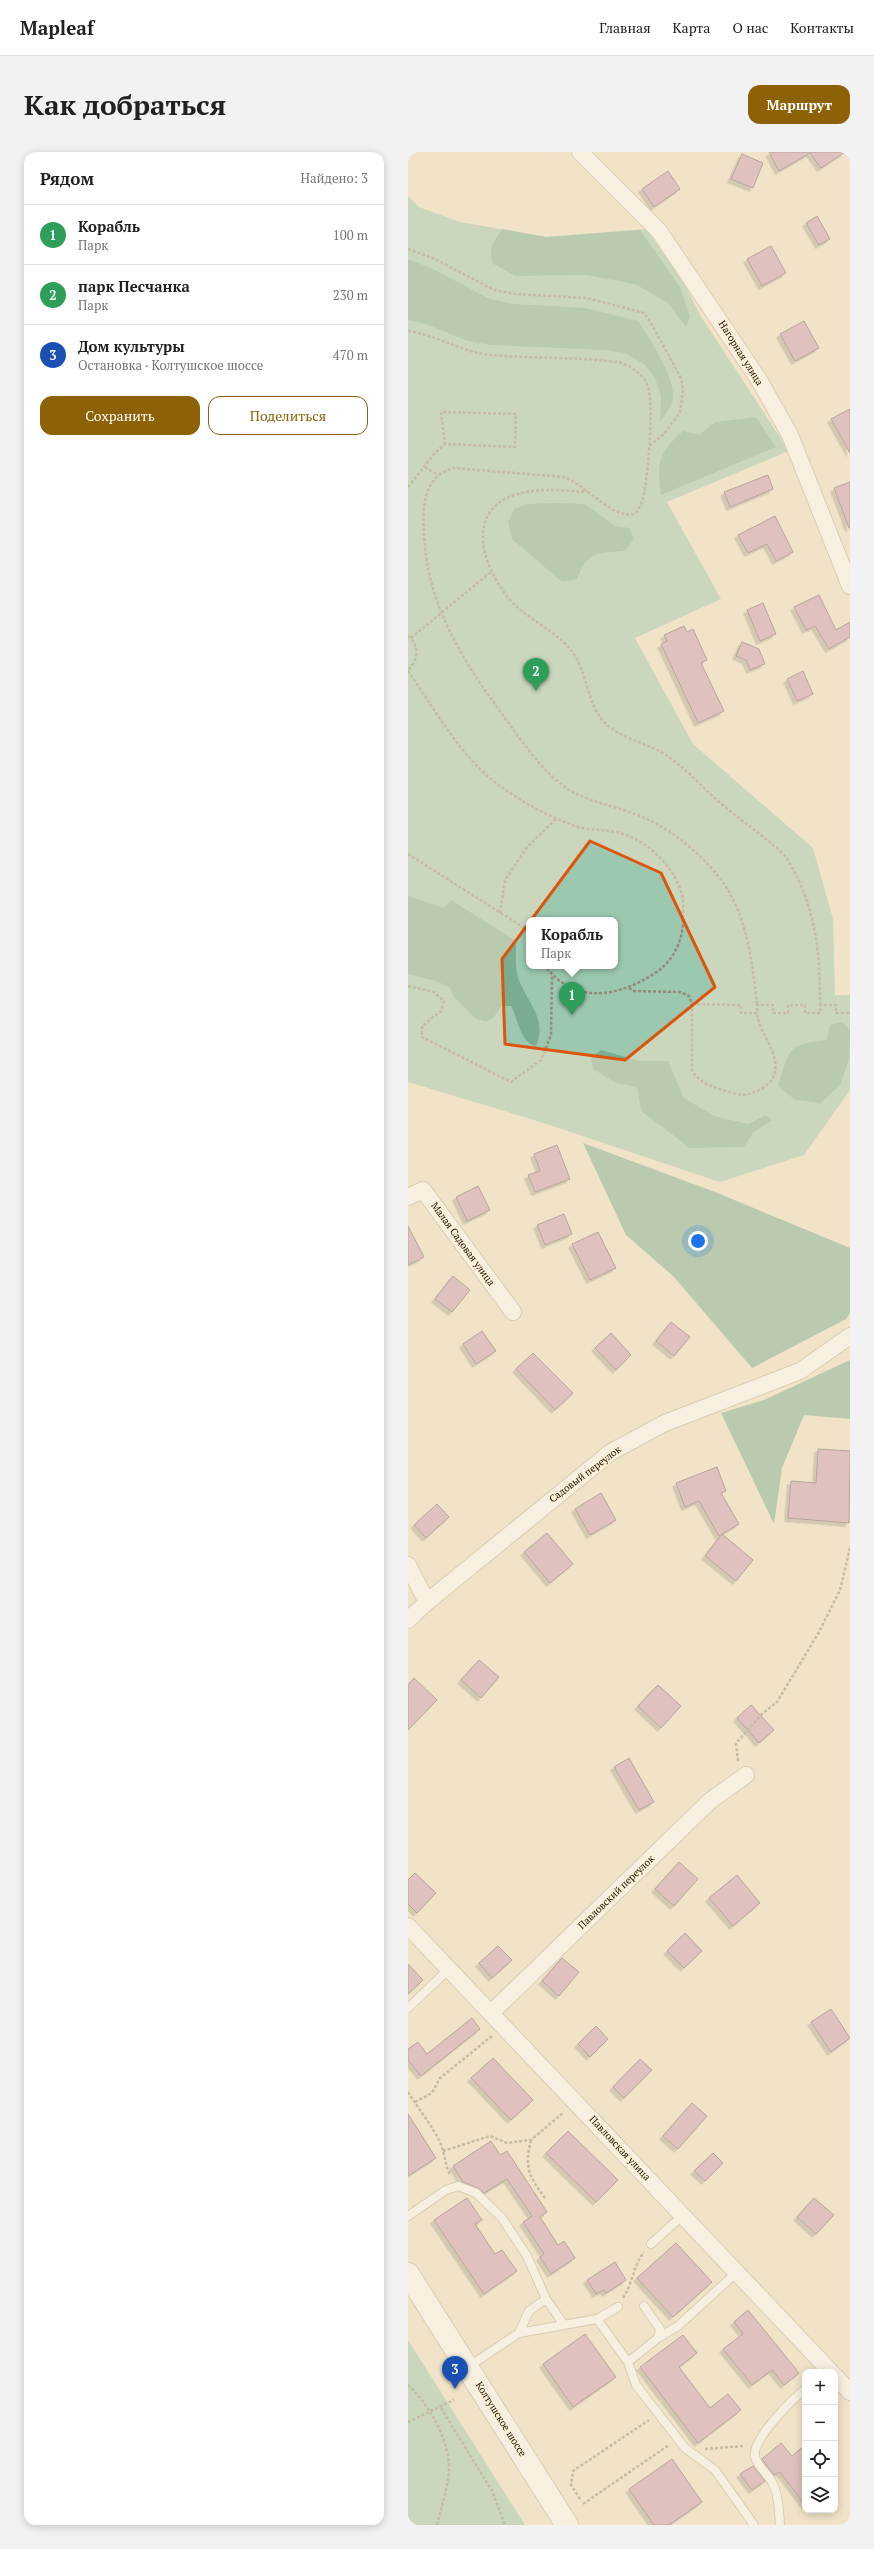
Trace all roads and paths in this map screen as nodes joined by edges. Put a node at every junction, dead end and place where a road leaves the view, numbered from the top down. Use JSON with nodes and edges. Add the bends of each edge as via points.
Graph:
{"nodes":[{"id":1,"x":580,"y":152,"type":"edge"},
{"id":2,"x":408,"y":249,"type":"edge"},
{"id":3,"x":408,"y":330,"type":"edge"},
{"id":4,"x":445,"y":444,"type":"junction"},
{"id":5,"x":648,"y":446,"type":"junction"},
{"id":6,"x":424,"y":467,"type":"junction"},
{"id":7,"x":438,"y":475,"type":"junction"},
{"id":8,"x":408,"y":487,"type":"edge"},
{"id":9,"x":590,"y":492,"type":"junction"},
{"id":10,"x":492,"y":571,"type":"junction"},
{"id":11,"x":850,"y":586,"type":"edge"},
{"id":12,"x":442,"y":615,"type":"junction"},
{"id":13,"x":409,"y":637,"type":"edge"},
{"id":14,"x":408,"y":671,"type":"edge"},
{"id":15,"x":557,"y":818,"type":"junction"},
{"id":16,"x":408,"y":854,"type":"edge"},
{"id":17,"x":500,"y":913,"type":"junction"},
{"id":18,"x":526,"y":929,"type":"edge"},
{"id":19,"x":548,"y":969,"type":"edge"},
{"id":20,"x":552,"y":974,"type":"junction"},
{"id":21,"x":408,"y":986,"type":"edge"},
{"id":22,"x":629,"y":988,"type":"junction"},
{"id":23,"x":692,"y":1004,"type":"junction"},
{"id":24,"x":757,"y":1005,"type":"junction"},
{"id":25,"x":820,"y":1005,"type":"junction"},
{"id":26,"x":757,"y":1012,"type":"junction"},
{"id":27,"x":850,"y":1013,"type":"edge"},
{"id":28,"x":408,"y":1197,"type":"edge"},
{"id":29,"x":513,"y":1312,"type":"dead end"},
{"id":30,"x":850,"y":1336,"type":"edge"},
{"id":31,"x":850,"y":1548,"type":"edge"},
{"id":32,"x":408,"y":1566,"type":"edge"},
{"id":33,"x":427,"y":1602,"type":"junction"},
{"id":34,"x":408,"y":1620,"type":"edge"},
{"id":35,"x":742,"y":1778,"type":"joint"},
{"id":36,"x":408,"y":1926,"type":"edge"},
{"id":37,"x":449,"y":1969,"type":"junction"},
{"id":38,"x":408,"y":2008,"type":"edge"},
{"id":39,"x":491,"y":2013,"type":"junction"},
{"id":40,"x":504,"y":2025,"type":"junction"},
{"id":41,"x":408,"y":2092,"type":"edge"},
{"id":42,"x":576,"y":2101,"type":"junction"},
{"id":43,"x":415,"y":2102,"type":"junction"},
{"id":44,"x":532,"y":2140,"type":"junction"},
{"id":45,"x":444,"y":2151,"type":"junction"},
{"id":46,"x":458,"y":2186,"type":"junction"},
{"id":47,"x":545,"y":2198,"type":"dead end"},
{"id":48,"x":683,"y":2215,"type":"junction"},
{"id":49,"x":408,"y":2216,"type":"edge"},
{"id":50,"x":651,"y":2244,"type":"joint"},
{"id":51,"x":737,"y":2272,"type":"junction"},
{"id":52,"x":408,"y":2274,"type":"edge"},
{"id":53,"x":546,"y":2299,"type":"junction"},
{"id":54,"x":644,"y":2306,"type":"dead end"},
{"id":55,"x":618,"y":2307,"type":"joint"},
{"id":56,"x":598,"y":2319,"type":"junction"},
{"id":57,"x":564,"y":2325,"type":"junction"},
{"id":58,"x":519,"y":2333,"type":"junction"},
{"id":59,"x":658,"y":2338,"type":"junction"},
{"id":60,"x":628,"y":2362,"type":"junction"},
{"id":61,"x":468,"y":2367,"type":"junction"},
{"id":62,"x":827,"y":2369,"type":"edge"},
{"id":63,"x":838,"y":2380,"type":"edge"},
{"id":64,"x":408,"y":2385,"type":"edge"},
{"id":65,"x":413,"y":2390,"type":"junction"},
{"id":66,"x":408,"y":2391,"type":"edge"},
{"id":67,"x":802,"y":2391,"type":"edge"},
{"id":68,"x":850,"y":2392,"type":"edge"},
{"id":69,"x":454,"y":2400,"type":"dead end"},
{"id":70,"x":441,"y":2408,"type":"junction"},
{"id":71,"x":429,"y":2412,"type":"junction"},
{"id":72,"x":658,"y":2413,"type":"junction"},
{"id":73,"x":408,"y":2422,"type":"edge"},
{"id":74,"x":678,"y":2439,"type":"junction"},
{"id":75,"x":755,"y":2446,"type":"junction"},
{"id":76,"x":692,"y":2456,"type":"junction"},
{"id":77,"x":580,"y":2499,"type":"dead end"},
{"id":78,"x":584,"y":2504,"type":"dead end"},
{"id":79,"x":437,"y":2525,"type":"edge"},
{"id":80,"x":505,"y":2525,"type":"edge"},
{"id":81,"x":567,"y":2525,"type":"edge"},
{"id":82,"x":754,"y":2525,"type":"edge"},
{"id":83,"x":780,"y":2525,"type":"edge"}],
"edges":[{"from":1,"to":11,"type":"street","name":"Нагорная улица","via":[[659,230],[759,380],[790,435]]},
{"from":2,"to":5,"type":"path","via":[[435,259],[494,290],[515,294],[588,298],[644,313],[681,378],[683,390],[680,412],[664,434]]},
{"from":3,"to":5,"type":"path","via":[[420,332],[465,351],[490,355],[622,363],[637,371],[649,390],[651,398]]},
{"from":4,"to":4,"type":"path","via":[[441,412],[516,414],[515,447]]},
{"from":4,"to":6,"type":"path","via":[[431,455]]},
{"from":5,"to":9,"type":"path","via":[[643,498],[634,514],[620,514]]},
{"from":6,"to":7,"type":"path"},
{"from":6,"to":8,"type":"path"},
{"from":7,"to":9,"type":"path","via":[[453,468],[548,475],[578,482]]},
{"from":7,"to":12,"type":"path","via":[[432,482],[426,499],[423,524],[430,584]]},
{"from":9,"to":10,"type":"path","via":[[526,492],[503,500],[490,509],[482,534],[484,550]]},
{"from":10,"to":12,"type":"path"},
{"from":10,"to":25,"type":"path","via":[[506,596],[552,631],[571,650],[581,666],[595,709],[605,723],[619,733],[661,753],[786,857],[796,873],[813,915],[820,963]]},
{"from":12,"to":13,"type":"path"},
{"from":12,"to":24,"type":"path","via":[[463,657],[490,699],[520,739],[553,776],[569,789],[589,799],[640,816],[666,829],[686,844],[718,876],[735,900],[745,930]]},
{"from":13,"to":14,"type":"path","via":[[417,652],[416,660]]},
{"from":14,"to":15,"type":"path","via":[[461,747],[479,766],[502,788]]},
{"from":15,"to":17,"type":"path","via":[[528,846],[505,880]]},
{"from":15,"to":22,"type":"path","via":[[577,826],[620,833],[644,844],[672,870],[682,895],[683,922],[679,944],[668,964]]},
{"from":16,"to":17,"type":"path"},
{"from":17,"to":18,"type":"path"},
{"from":19,"to":20,"type":"path"},
{"from":20,"to":21,"type":"path","via":[[551,1035],[540,1060],[511,1082],[422,1037],[422,1026],[441,1012],[444,1001],[434,992]]},
{"from":20,"to":22,"type":"path","via":[[562,984],[581,992],[602,994]]},
{"from":22,"to":23,"type":"path","via":[[633,991],[680,992],[689,996]]},
{"from":23,"to":26,"type":"path","via":[[741,1005],[741,1012]]},
{"from":23,"to":26,"type":"path","via":[[692,1071],[704,1083],[744,1095],[753,1094],[765,1087],[772,1078],[775,1065],[773,1051],[757,1019]]},
{"from":24,"to":25,"type":"path","via":[[773,1005],[773,1013],[788,1013],[788,1005],[805,1005],[805,1013],[820,1013]]},
{"from":24,"to":26,"type":"path"},
{"from":25,"to":27,"type":"path","via":[[836,1005],[836,1013]]},
{"from":28,"to":29,"type":"street","name":"Малая Садовая улица","via":[[423,1190]]},
{"from":30,"to":33,"type":"street","name":"Садовый переулок","via":[[800,1371],[665,1423],[611,1452]]},
{"from":31,"to":35,"type":"path","via":[[842,1584],[820,1632],[777,1702],[763,1713],[736,1743],[739,1764],[736,1773]]},
{"from":32,"to":33,"type":"street"},
{"from":33,"to":34,"type":"street","name":"Садовый переулок"},
{"from":35,"to":39,"type":"street","name":"Павловский переулок","via":[[710,1801]]},
{"from":36,"to":37,"type":"street","name":"Павловская улица"},
{"from":37,"to":38,"type":"lane"},
{"from":37,"to":39,"type":"street","name":"Павловская улица"},
{"from":39,"to":40,"type":"street","name":"Павловская улица"},
{"from":40,"to":42,"type":"street","name":"Павловская улица"},
{"from":40,"to":43,"type":"path","via":[[440,2078],[432,2093]]},
{"from":41,"to":43,"type":"path"},
{"from":42,"to":44,"type":"path"},
{"from":42,"to":48,"type":"street","name":"Павловская улица"},
{"from":43,"to":45,"type":"path"},
{"from":44,"to":45,"type":"path","via":[[507,2143],[490,2136]]},
{"from":44,"to":47,"type":"path","via":[[526,2158],[530,2178]]},
{"from":45,"to":46,"type":"path","via":[[446,2167]]},
{"from":46,"to":49,"type":"lane","via":[[446,2190]]},
{"from":46,"to":53,"type":"lane","via":[[476,2194],[502,2218],[527,2256]]},
{"from":48,"to":50,"type":"lane"},
{"from":48,"to":51,"type":"street","name":"Павловская улица"},
{"from":50,"to":55,"type":"path","via":[[636,2263],[628,2290]]},
{"from":51,"to":59,"type":"lane","via":[[678,2326]]},
{"from":51,"to":62,"type":"street","name":"Павловская улица"},
{"from":52,"to":61,"type":"main road","name":"Колтушское шоссе"},
{"from":53,"to":57,"type":"lane"},
{"from":53,"to":58,"type":"lane","via":[[529,2311]]},
{"from":54,"to":59,"type":"lane","via":[[660,2329]]},
{"from":55,"to":56,"type":"lane"},
{"from":56,"to":57,"type":"lane"},
{"from":56,"to":60,"type":"lane"},
{"from":57,"to":58,"type":"lane"},
{"from":58,"to":61,"type":"lane"},
{"from":59,"to":60,"type":"lane"},
{"from":60,"to":72,"type":"lane","via":[[636,2385]]},
{"from":61,"to":81,"type":"main road","name":"Колтушское шоссе"},
{"from":63,"to":68,"type":"street","name":"Павловская улица"},
{"from":64,"to":65,"type":"path"},
{"from":65,"to":66,"type":"path"},
{"from":65,"to":71,"type":"path"},
{"from":67,"to":75,"type":"lane","via":[[790,2401]]},
{"from":69,"to":70,"type":"path"},
{"from":70,"to":71,"type":"path"},
{"from":70,"to":80,"type":"path","via":[[492,2491]]},
{"from":71,"to":73,"type":"path"},
{"from":71,"to":79,"type":"path","via":[[437,2424],[449,2467]]},
{"from":72,"to":74,"type":"lane"},
{"from":72,"to":77,"type":"path","via":[[574,2472],[572,2485]]},
{"from":74,"to":76,"type":"lane"},
{"from":74,"to":78,"type":"path"},
{"from":75,"to":76,"type":"path","via":[[710,2447]]},
{"from":75,"to":83,"type":"lane","via":[[755,2458],[773,2483]]},
{"from":76,"to":82,"type":"lane","via":[[716,2470]]}]}
